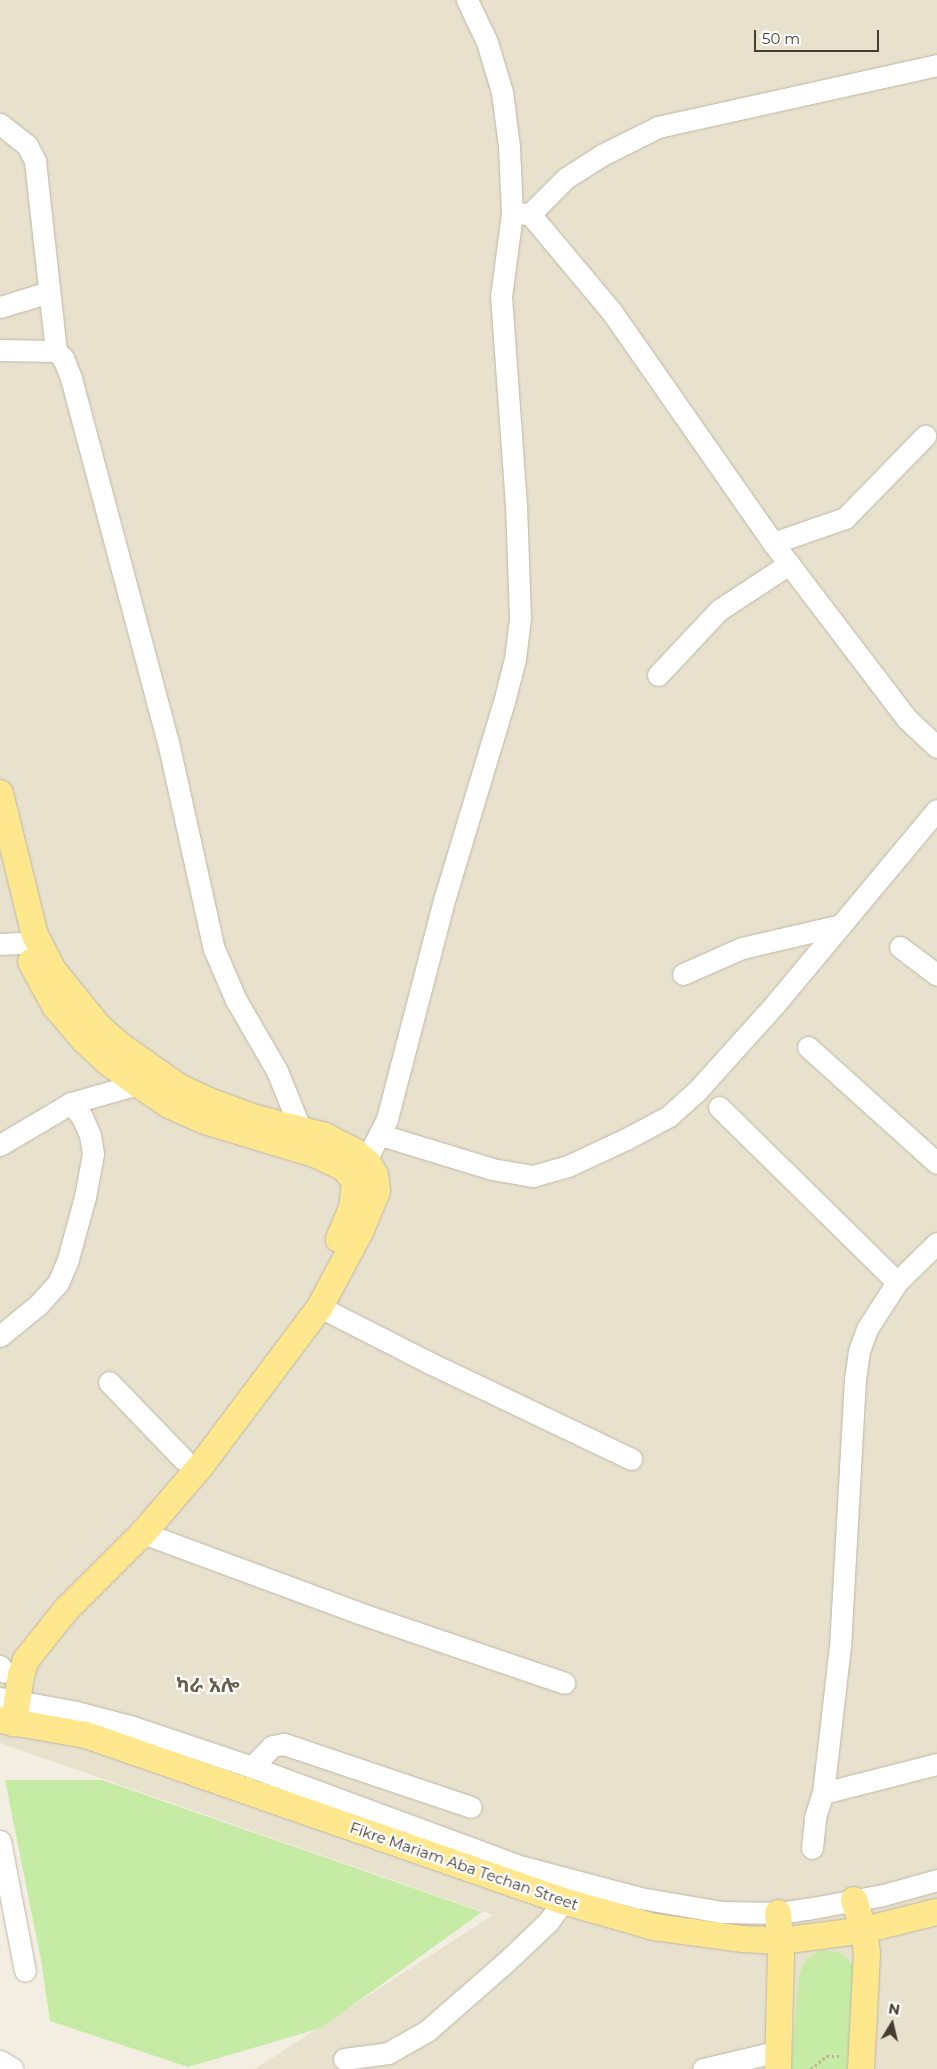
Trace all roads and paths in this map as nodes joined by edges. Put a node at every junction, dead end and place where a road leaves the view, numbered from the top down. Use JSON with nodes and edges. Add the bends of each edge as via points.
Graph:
{"nodes":[{"id":1,"x":472,"y":2,"type":"edge"},
{"id":2,"x":937,"y":65,"type":"edge"},
{"id":3,"x":0,"y":124,"type":"edge"},
{"id":4,"x":521,"y":214,"type":"junction"},
{"id":5,"x":49,"y":292,"type":"junction"},
{"id":6,"x":0,"y":307,"type":"edge"},
{"id":7,"x":0,"y":350,"type":"edge"},
{"id":8,"x":56,"y":351,"type":"junction"},
{"id":9,"x":925,"y":436,"type":"dead end"},
{"id":10,"x":773,"y":543,"type":"junction"},
{"id":11,"x":789,"y":564,"type":"junction"},
{"id":12,"x":658,"y":675,"type":"dead end"},
{"id":13,"x":937,"y":748,"type":"edge"},
{"id":14,"x":0,"y":794,"type":"edge"},
{"id":15,"x":937,"y":810,"type":"edge"},
{"id":16,"x":0,"y":867,"type":"edge"},
{"id":17,"x":841,"y":926,"type":"junction"},
{"id":18,"x":10,"y":944,"type":"edge"},
{"id":19,"x":900,"y":948,"type":"dead end"},
{"id":20,"x":684,"y":974,"type":"dead end"},
{"id":21,"x":937,"y":975,"type":"edge"},
{"id":22,"x":808,"y":1047,"type":"dead end"},
{"id":23,"x":138,"y":1084,"type":"junction"},
{"id":24,"x":72,"y":1103,"type":"junction"},
{"id":25,"x":718,"y":1107,"type":"dead end"},
{"id":26,"x":300,"y":1128,"type":"junction"},
{"id":27,"x":381,"y":1135,"type":"junction"},
{"id":28,"x":0,"y":1145,"type":"edge"},
{"id":29,"x":937,"y":1163,"type":"edge"},
{"id":30,"x":361,"y":1172,"type":"junction"},
{"id":31,"x":937,"y":1243,"type":"edge"},
{"id":32,"x":898,"y":1282,"type":"junction"},
{"id":33,"x":320,"y":1307,"type":"junction"},
{"id":34,"x":0,"y":1336,"type":"edge"},
{"id":35,"x":109,"y":1382,"type":"dead end"},
{"id":36,"x":631,"y":1459,"type":"dead end"},
{"id":37,"x":184,"y":1460,"type":"junction"},
{"id":38,"x":143,"y":1533,"type":"junction"},
{"id":39,"x":564,"y":1683,"type":"dead end"},
{"id":40,"x":5,"y":1695,"type":"edge"},
{"id":41,"x":937,"y":1764,"type":"edge"},
{"id":42,"x":252,"y":1767,"type":"junction"},
{"id":43,"x":823,"y":1793,"type":"junction"},
{"id":44,"x":471,"y":1807,"type":"dead end"},
{"id":45,"x":0,"y":1841,"type":"edge"},
{"id":46,"x":812,"y":1848,"type":"dead end"},
{"id":47,"x":937,"y":1880,"type":"edge"},
{"id":48,"x":854,"y":1900,"type":"junction"},
{"id":49,"x":563,"y":1901,"type":"junction"},
{"id":50,"x":778,"y":1912,"type":"junction"},
{"id":51,"x":937,"y":1912,"type":"edge"},
{"id":52,"x":864,"y":1930,"type":"junction"},
{"id":53,"x":781,"y":1941,"type":"junction"},
{"id":54,"x":26,"y":1971,"type":"dead end"},
{"id":55,"x":344,"y":2059,"type":"dead end"},
{"id":56,"x":778,"y":2060,"type":"edge"},
{"id":57,"x":0,"y":2061,"type":"edge"},
{"id":58,"x":385,"y":2061,"type":"edge"},
{"id":59,"x":861,"y":2064,"type":"edge"},
{"id":60,"x":13,"y":2069,"type":"edge"},
{"id":61,"x":703,"y":2069,"type":"edge"},
{"id":62,"x":811,"y":2069,"type":"edge"}],
"edges":[{"from":1,"to":4,"type":"street","via":[[502,92]]},
{"from":2,"to":4,"type":"street","via":[[658,127],[602,155],[566,178]]},
{"from":3,"to":5,"type":"street","via":[[28,145],[35,161]]},
{"from":4,"to":10,"type":"street","via":[[612,312]]},
{"from":4,"to":27,"type":"street","via":[[501,297],[517,524],[520,618],[516,659],[445,897],[402,1067]]},
{"from":5,"to":6,"type":"street"},
{"from":5,"to":8,"type":"street"},
{"from":7,"to":8,"type":"street"},
{"from":8,"to":26,"type":"street","via":[[63,358],[71,378],[168,742],[214,949],[236,1000],[277,1070]]},
{"from":9,"to":10,"type":"street","via":[[846,518]]},
{"from":10,"to":11,"type":"street"},
{"from":11,"to":12,"type":"street","via":[[719,610]]},
{"from":11,"to":13,"type":"street","via":[[907,719]]},
{"from":14,"to":26,"type":"main road","via":[[36,935],[52,968],[99,1027],[179,1087],[252,1117]]},
{"from":15,"to":17,"type":"street"},
{"from":16,"to":18,"type":"main road"},
{"from":17,"to":20,"type":"street","via":[[742,948]]},
{"from":17,"to":27,"type":"street","via":[[696,1092],[669,1116],[568,1166],[533,1176],[492,1169]]},
{"from":18,"to":23,"type":"main road","via":[[85,1041]]},
{"from":19,"to":21,"type":"street"},
{"from":22,"to":29,"type":"street"},
{"from":23,"to":24,"type":"street"},
{"from":23,"to":30,"type":"main road","via":[[169,1105],[202,1120]]},
{"from":24,"to":28,"type":"street"},
{"from":24,"to":34,"type":"street","via":[[90,1135],[93,1154],[68,1259],[58,1283],[39,1304]]},
{"from":25,"to":32,"type":"street"},
{"from":26,"to":30,"type":"main road","via":[[354,1151]]},
{"from":27,"to":30,"type":"street"},
{"from":30,"to":33,"type":"main road","via":[[375,1175],[378,1191]]},
{"from":30,"to":37,"type":"main road","via":[[352,1208],[324,1269],[305,1300]]},
{"from":31,"to":32,"type":"street"},
{"from":32,"to":43,"type":"street","via":[[866,1329],[857,1360],[840,1646]]},
{"from":33,"to":36,"type":"street"},
{"from":33,"to":38,"type":"main road","via":[[199,1468]]},
{"from":35,"to":37,"type":"street"},
{"from":37,"to":40,"type":"main road","via":[[126,1527],[24,1634],[12,1654]]},
{"from":38,"to":39,"type":"street","via":[[356,1612]]},
{"from":38,"to":40,"type":"main road","via":[[40,1640],[26,1660],[21,1675]]},
{"from":40,"to":42,"type":"street","via":[[133,1727]]},
{"from":40,"to":49,"type":"main road","name":"Fikre Mariam Aba Techan Street","via":[[86,1735]]},
{"from":41,"to":43,"type":"street"},
{"from":42,"to":44,"type":"street","via":[[272,1746],[284,1744]]},
{"from":42,"to":50,"type":"street","via":[[523,1867],[658,1901],[721,1912]]},
{"from":43,"to":46,"type":"street","via":[[815,1818]]},
{"from":45,"to":54,"type":"street"},
{"from":47,"to":48,"type":"street"},
{"from":48,"to":50,"type":"street"},
{"from":48,"to":52,"type":"main road"},
{"from":49,"to":53,"type":"main road","name":"Fikre Mariam Aba Techan Street","via":[[664,1929]]},
{"from":49,"to":58,"type":"street","via":[[548,1922],[465,1998]]},
{"from":50,"to":53,"type":"main road"},
{"from":51,"to":52,"type":"main road","name":"Fikre Mariam Aba Techan Street"},
{"from":52,"to":53,"type":"main road","name":"Fikre Mariam Aba Techan Street"},
{"from":52,"to":59,"type":"main road","via":[[867,1954]]},
{"from":53,"to":56,"type":"main road"},
{"from":55,"to":58,"type":"street"},
{"from":56,"to":61,"type":"street"},
{"from":57,"to":60,"type":"street"},
{"from":59,"to":62,"type":"path","via":[[836,2055],[827,2056]]}]}
